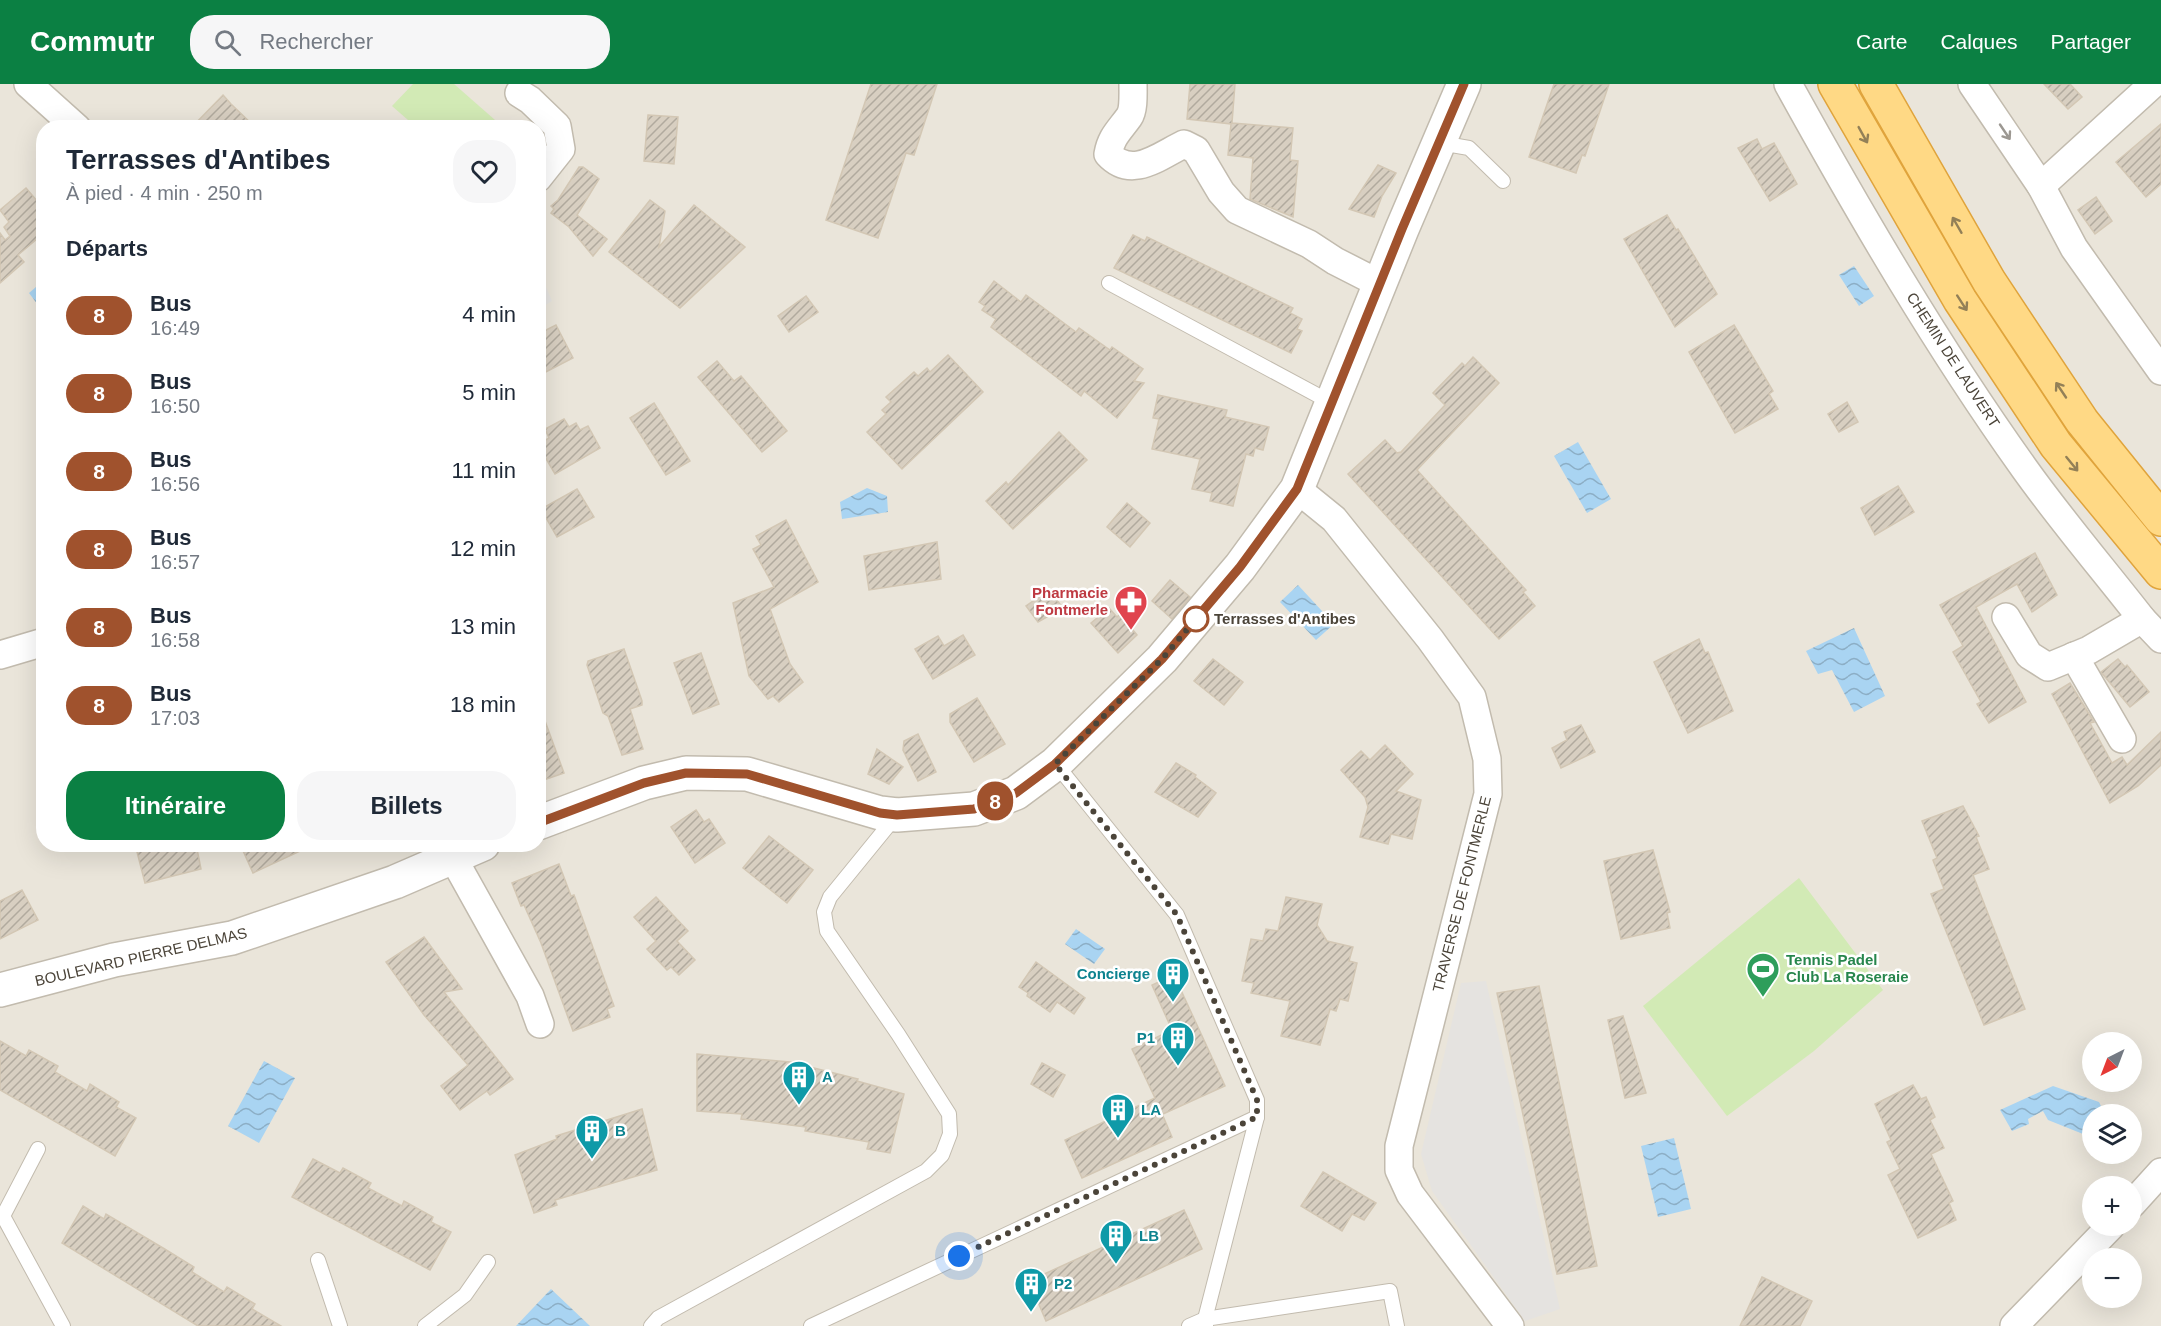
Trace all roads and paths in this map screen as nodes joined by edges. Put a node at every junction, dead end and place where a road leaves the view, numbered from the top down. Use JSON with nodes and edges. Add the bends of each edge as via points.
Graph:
{"nodes":[{"id":1,"x":28,"y":84,"type":"edge"},
{"id":2,"x":1133,"y":84,"type":"edge"},
{"id":3,"x":1464,"y":84,"type":"edge"},
{"id":4,"x":1788,"y":84,"type":"edge"},
{"id":5,"x":1835,"y":84,"type":"edge"},
{"id":6,"x":1876,"y":84,"type":"edge"},
{"id":7,"x":1972,"y":84,"type":"edge"},
{"id":8,"x":2153,"y":84,"type":"edge"},
{"id":9,"x":519,"y":93,"type":"dead end"},
{"id":10,"x":68,"y":120,"type":"edge"},
{"id":11,"x":1440,"y":143,"type":"junction"},
{"id":12,"x":546,"y":168,"type":"edge"},
{"id":13,"x":1503,"y":181,"type":"dead end"},
{"id":14,"x":2041,"y":186,"type":"junction"},
{"id":15,"x":1109,"y":283,"type":"dead end"},
{"id":16,"x":1380,"y":284,"type":"junction"},
{"id":17,"x":2161,"y":371,"type":"edge"},
{"id":18,"x":1332,"y":403,"type":"junction"},
{"id":19,"x":1297,"y":489,"type":"junction"},
{"id":20,"x":2161,"y":519,"type":"edge"},
{"id":21,"x":2161,"y":572,"type":"edge"},
{"id":22,"x":2006,"y":617,"type":"dead end"},
{"id":23,"x":2142,"y":619,"type":"junction"},
{"id":24,"x":2161,"y":639,"type":"edge"},
{"id":25,"x":36,"y":644,"type":"edge"},
{"id":26,"x":0,"y":655,"type":"edge"},
{"id":27,"x":2074,"y":656,"type":"junction"},
{"id":28,"x":2122,"y":739,"type":"dead end"},
{"id":29,"x":1055,"y":764,"type":"junction"},
{"id":30,"x":897,"y":815,"type":"junction"},
{"id":31,"x":546,"y":820,"type":"edge"},
{"id":32,"x":462,"y":852,"type":"edge"},
{"id":33,"x":452,"y":856,"type":"junction"},
{"id":34,"x":0,"y":990,"type":"edge"},
{"id":35,"x":540,"y":1024,"type":"dead end"},
{"id":36,"x":1257,"y":1117,"type":"junction"},
{"id":37,"x":38,"y":1149,"type":"dead end"},
{"id":38,"x":2161,"y":1172,"type":"edge"},
{"id":39,"x":2142,"y":1193,"type":"edge"},
{"id":40,"x":2101,"y":1236,"type":"edge"},
{"id":41,"x":318,"y":1260,"type":"dead end"},
{"id":42,"x":488,"y":1262,"type":"dead end"},
{"id":43,"x":1206,"y":1322,"type":"edge"},
{"id":44,"x":63,"y":1326,"type":"edge"},
{"id":45,"x":340,"y":1326,"type":"edge"},
{"id":46,"x":425,"y":1326,"type":"edge"},
{"id":47,"x":651,"y":1326,"type":"edge"},
{"id":48,"x":811,"y":1326,"type":"edge"},
{"id":49,"x":1189,"y":1326,"type":"edge"},
{"id":50,"x":1397,"y":1326,"type":"edge"},
{"id":51,"x":1510,"y":1326,"type":"edge"},
{"id":52,"x":2014,"y":1326,"type":"edge"}],
"edges":[{"from":1,"to":10,"type":"street"},
{"from":2,"to":16,"type":"street","via":[[1130,115],[1110,142],[1108,154],[1116,162],[1128,167],[1142,166],[1184,144],[1196,150],[1221,192],[1237,210]]},
{"from":3,"to":11,"type":"street"},
{"from":4,"to":23,"type":"street","name":"CHEMIN DE LAUVERT","via":[[1937,341],[2025,470]]},
{"from":5,"to":21,"type":"highway","one_way":true,"via":[[1960,300],[2056,445]]},
{"from":20,"to":6,"type":"highway","one_way":true,"via":[[2082,421],[1995,290]]},
{"from":7,"to":14,"type":"street","one_way":true},
{"from":8,"to":14,"type":"street"},
{"from":9,"to":12,"type":"street","via":[[557,126],[561,149]]},
{"from":11,"to":13,"type":"lane","via":[[1469,148]]},
{"from":11,"to":16,"type":"street"},
{"from":14,"to":17,"type":"street","via":[[2074,248]]},
{"from":15,"to":18,"type":"lane"},
{"from":16,"to":18,"type":"street"},
{"from":18,"to":19,"type":"street"},
{"from":19,"to":29,"type":"street","via":[[1240,567],[1162,659]]},
{"from":19,"to":51,"type":"street","name":"TRAVERSE DE FONTMERLE","via":[[1334,519],[1472,698],[1487,759],[1488,794],[1399,1146],[1399,1170],[1410,1194]]},
{"from":22,"to":27,"type":"street","via":[[2029,655],[2048,667]]},
{"from":23,"to":24,"type":"street","name":"CHEMIN DE LAUVERT"},
{"from":23,"to":27,"type":"street"},
{"from":25,"to":26,"type":"street"},
{"from":27,"to":28,"type":"street"},
{"from":29,"to":30,"type":"street","via":[[1016,793],[974,809]]},
{"from":29,"to":36,"type":"lane","via":[[1177,915],[1257,1100]]},
{"from":30,"to":31,"type":"street","via":[[747,774],[686,773],[644,783]]},
{"from":30,"to":47,"type":"lane","via":[[830,897],[824,912],[827,931],[949,1114],[950,1134],[942,1155],[926,1171],[658,1318]]},
{"from":32,"to":33,"type":"street","name":"BOULEVARD PIERRE DELMAS"},
{"from":33,"to":34,"type":"street","name":"BOULEVARD PIERRE DELMAS","via":[[395,882],[232,938],[114,960]]},
{"from":33,"to":35,"type":"street","via":[[530,996]]},
{"from":36,"to":43,"type":"lane"},
{"from":36,"to":48,"type":"lane"},
{"from":37,"to":44,"type":"lane","via":[[3,1216]]},
{"from":38,"to":39,"type":"street"},
{"from":40,"to":52,"type":"street"},
{"from":41,"to":45,"type":"lane"},
{"from":42,"to":46,"type":"lane","via":[[465,1295]]},
{"from":43,"to":49,"type":"lane"},
{"from":43,"to":50,"type":"lane","via":[[1390,1291]]}]}
